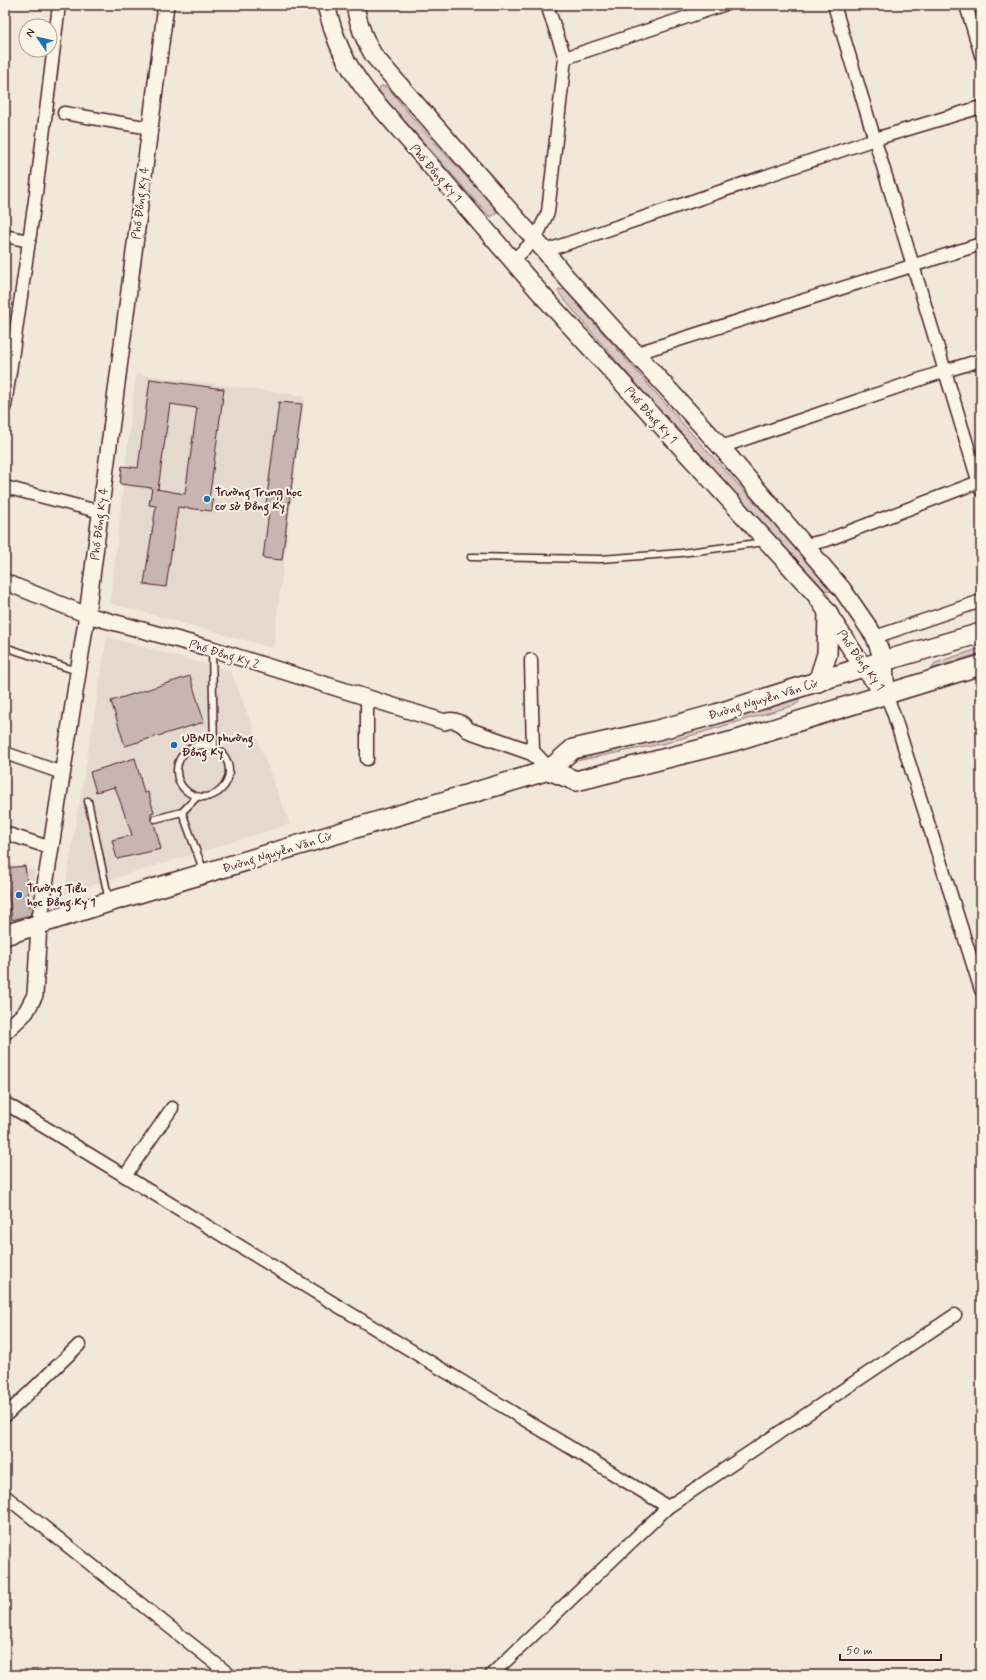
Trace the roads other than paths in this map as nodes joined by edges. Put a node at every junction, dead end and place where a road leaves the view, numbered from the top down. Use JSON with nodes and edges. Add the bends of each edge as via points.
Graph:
{"nodes":[{"id":1,"x":59,"y":5,"type":"edge"},
{"id":2,"x":166,"y":5,"type":"edge"},
{"id":3,"x":326,"y":5,"type":"edge"},
{"id":4,"x":355,"y":5,"type":"edge"},
{"id":5,"x":548,"y":5,"type":"edge"},
{"id":6,"x":723,"y":5,"type":"edge"},
{"id":7,"x":834,"y":5,"type":"edge"},
{"id":8,"x":966,"y":5,"type":"edge"},
{"id":9,"x":981,"y":55,"type":"edge"},
{"id":10,"x":565,"y":58,"type":"junction"},
{"id":11,"x":981,"y":107,"type":"edge"},
{"id":12,"x":64,"y":114,"type":"dead end"},
{"id":13,"x":150,"y":128,"type":"junction"},
{"id":14,"x":875,"y":139,"type":"junction"},
{"id":15,"x":5,"y":236,"type":"edge"},
{"id":16,"x":29,"y":241,"type":"junction"},
{"id":17,"x":981,"y":244,"type":"edge"},
{"id":18,"x":540,"y":246,"type":"junction"},
{"id":19,"x":512,"y":261,"type":"junction"},
{"id":20,"x":913,"y":265,"type":"junction"},
{"id":21,"x":634,"y":354,"type":"junction"},
{"id":22,"x":981,"y":360,"type":"edge"},
{"id":23,"x":945,"y":370,"type":"junction"},
{"id":24,"x":5,"y":406,"type":"edge"},
{"id":25,"x":721,"y":447,"type":"junction"},
{"id":26,"x":980,"y":484,"type":"edge"},
{"id":27,"x":5,"y":487,"type":"edge"},
{"id":28,"x":101,"y":512,"type":"junction"},
{"id":29,"x":766,"y":542,"type":"junction"},
{"id":30,"x":806,"y":545,"type":"junction"},
{"id":31,"x":471,"y":557,"type":"dead end"},
{"id":32,"x":5,"y":582,"type":"edge"},
{"id":33,"x":981,"y":601,"type":"edge"},
{"id":34,"x":828,"y":613,"type":"junction"},
{"id":35,"x":88,"y":615,"type":"junction"},
{"id":36,"x":981,"y":633,"type":"edge"},
{"id":37,"x":875,"y":637,"type":"junction"},
{"id":38,"x":5,"y":647,"type":"edge"},
{"id":39,"x":212,"y":649,"type":"junction"},
{"id":40,"x":531,"y":660,"type":"dead end"},
{"id":41,"x":884,"y":662,"type":"junction"},
{"id":42,"x":981,"y":665,"type":"edge"},
{"id":43,"x":863,"y":667,"type":"junction"},
{"id":44,"x":79,"y":672,"type":"junction"},
{"id":45,"x":818,"y":682,"type":"junction"},
{"id":46,"x":886,"y":695,"type":"junction"},
{"id":47,"x":367,"y":697,"type":"junction"},
{"id":48,"x":214,"y":747,"type":"junction"},
{"id":49,"x":5,"y":753,"type":"edge"},
{"id":50,"x":533,"y":753,"type":"junction"},
{"id":51,"x":366,"y":759,"type":"dead end"},
{"id":52,"x":549,"y":770,"type":"junction"},
{"id":53,"x":62,"y":773,"type":"junction"},
{"id":54,"x":197,"y":797,"type":"junction"},
{"id":55,"x":88,"y":801,"type":"dead end"},
{"id":56,"x":182,"y":812,"type":"junction"},
{"id":57,"x":155,"y":819,"type":"dead end"},
{"id":58,"x":5,"y":833,"type":"edge"},
{"id":59,"x":51,"y":848,"type":"junction"},
{"id":60,"x":204,"y":874,"type":"junction"},
{"id":61,"x":110,"y":902,"type":"junction"},
{"id":62,"x":39,"y":924,"type":"junction"},
{"id":63,"x":5,"y":935,"type":"edge"},
{"id":64,"x":981,"y":990,"type":"edge"},
{"id":65,"x":5,"y":1032,"type":"edge"},
{"id":66,"x":5,"y":1103,"type":"edge"},
{"id":67,"x":172,"y":1108,"type":"dead end"},
{"id":68,"x":125,"y":1176,"type":"junction"},
{"id":69,"x":955,"y":1315,"type":"dead end"},
{"id":70,"x":79,"y":1345,"type":"dead end"},
{"id":71,"x":5,"y":1416,"type":"edge"},
{"id":72,"x":5,"y":1496,"type":"edge"},
{"id":73,"x":668,"y":1507,"type":"junction"},
{"id":74,"x":230,"y":1675,"type":"edge"},
{"id":75,"x":491,"y":1675,"type":"edge"}],
"edges":[{"from":1,"to":16,"type":"street"},
{"from":2,"to":13,"type":"street","name":"Phố Đồng Kỵ 4"},
{"from":3,"to":19,"type":"main road","name":"Phố Đồng Kỵ 1","via":[[337,44],[353,75]]},
{"from":4,"to":18,"type":"main road","name":"Phố Đồng Kỵ 1","via":[[362,35],[374,56]]},
{"from":5,"to":10,"type":"street"},
{"from":6,"to":10,"type":"street"},
{"from":7,"to":14,"type":"street"},
{"from":8,"to":9,"type":"street"},
{"from":10,"to":18,"type":"street","via":[[548,212]]},
{"from":11,"to":14,"type":"street"},
{"from":12,"to":13,"type":"street"},
{"from":13,"to":28,"type":"street","name":"Phố Đồng Kỵ 4"},
{"from":14,"to":18,"type":"street"},
{"from":14,"to":20,"type":"street"},
{"from":15,"to":16,"type":"street"},
{"from":16,"to":24,"type":"street"},
{"from":17,"to":20,"type":"street"},
{"from":18,"to":19,"type":"street"},
{"from":18,"to":21,"type":"main road","name":"Phố Đồng Kỵ 1"},
{"from":19,"to":29,"type":"main road","name":"Phố Đồng Kỵ 1"},
{"from":20,"to":21,"type":"street"},
{"from":20,"to":23,"type":"street"},
{"from":21,"to":25,"type":"main road","name":"Phố Đồng Kỵ 1"},
{"from":22,"to":23,"type":"street"},
{"from":23,"to":25,"type":"street"},
{"from":23,"to":26,"type":"street"},
{"from":25,"to":30,"type":"main road","name":"Phố Đồng Kỵ 1"},
{"from":26,"to":30,"type":"street","via":[[827,540]]},
{"from":27,"to":28,"type":"street"},
{"from":28,"to":35,"type":"street","name":"Phố Đồng Kỵ 4"},
{"from":29,"to":31,"type":"lane","via":[[681,553],[601,559]]},
{"from":29,"to":34,"type":"main road","name":"Phố Đồng Kỵ 1","via":[[816,595]]},
{"from":30,"to":37,"type":"main road","name":"Phố Đồng Kỵ 1","via":[[842,589]]},
{"from":32,"to":35,"type":"street","name":"Phố Đồng Kỵ 2"},
{"from":33,"to":37,"type":"street"},
{"from":34,"to":43,"type":"main road","name":"Phố Đồng Kỵ 1"},
{"from":34,"to":45,"type":"main road","via":[[826,656]]},
{"from":35,"to":39,"type":"street","name":"Phố Đồng Kỵ 2"},
{"from":35,"to":44,"type":"street","name":"Phố Đồng Kỵ 4"},
{"from":36,"to":41,"type":"main road","name":"Đường Nguyễn Văn Cừ"},
{"from":37,"to":41,"type":"main road","name":"Phố Đồng Kỵ 1"},
{"from":38,"to":44,"type":"lane"},
{"from":39,"to":47,"type":"street","name":"Phố Đồng Kỵ 2"},
{"from":39,"to":48,"type":"lane"},
{"from":40,"to":50,"type":"street"},
{"from":41,"to":43,"type":"main road","name":"Đường Nguyễn Văn Cừ"},
{"from":41,"to":46,"type":"main road","name":"Phố Đồng Kỵ 1"},
{"from":42,"to":46,"type":"main road"},
{"from":43,"to":45,"type":"main road","name":"Đường Nguyễn Văn Cừ"},
{"from":43,"to":46,"type":"main road","name":"Phố Đồng Kỵ 1"},
{"from":44,"to":53,"type":"street","name":"Phố Đồng Kỵ 4"},
{"from":45,"to":52,"type":"main road","name":"Đường Nguyễn Văn Cừ","via":[[668,727],[573,749]]},
{"from":46,"to":52,"type":"main road","via":[[734,741],[576,781]]},
{"from":46,"to":64,"type":"street","via":[[894,712]]},
{"from":47,"to":50,"type":"street","name":"Phố Đồng Kỵ 2","via":[[445,722],[454,730],[468,730]]},
{"from":47,"to":51,"type":"street"},
{"from":48,"to":54,"type":"lane","via":[[226,758],[229,775],[221,790],[214,795]]},
{"from":48,"to":54,"type":"lane","via":[[206,745],[189,749],[179,762],[178,780],[182,787]]},
{"from":49,"to":53,"type":"street"},
{"from":50,"to":52,"type":"street","name":"Phố Đồng Kỵ 2"},
{"from":52,"to":60,"type":"main road","name":"Đường Nguyễn Văn Cừ"},
{"from":53,"to":59,"type":"street","name":"Phố Đồng Kỵ 4"},
{"from":54,"to":56,"type":"lane"},
{"from":55,"to":61,"type":"lane"},
{"from":56,"to":57,"type":"lane"},
{"from":56,"to":60,"type":"lane"},
{"from":58,"to":59,"type":"street"},
{"from":59,"to":62,"type":"street","name":"Phố Đồng Kỵ 4"},
{"from":60,"to":61,"type":"main road","name":"Đường Nguyễn Văn Cừ"},
{"from":61,"to":62,"type":"main road","name":"Đường Nguyễn Văn Cừ"},
{"from":62,"to":63,"type":"main road","name":"Đường Nguyễn Văn Cừ"},
{"from":62,"to":65,"type":"street","name":"Phố Đồng Kỵ 4","via":[[35,995],[26,1012]]},
{"from":66,"to":68,"type":"street"},
{"from":67,"to":68,"type":"street"},
{"from":68,"to":73,"type":"street"},
{"from":69,"to":73,"type":"street"},
{"from":70,"to":71,"type":"street"},
{"from":72,"to":74,"type":"street"},
{"from":73,"to":75,"type":"street"}]}
